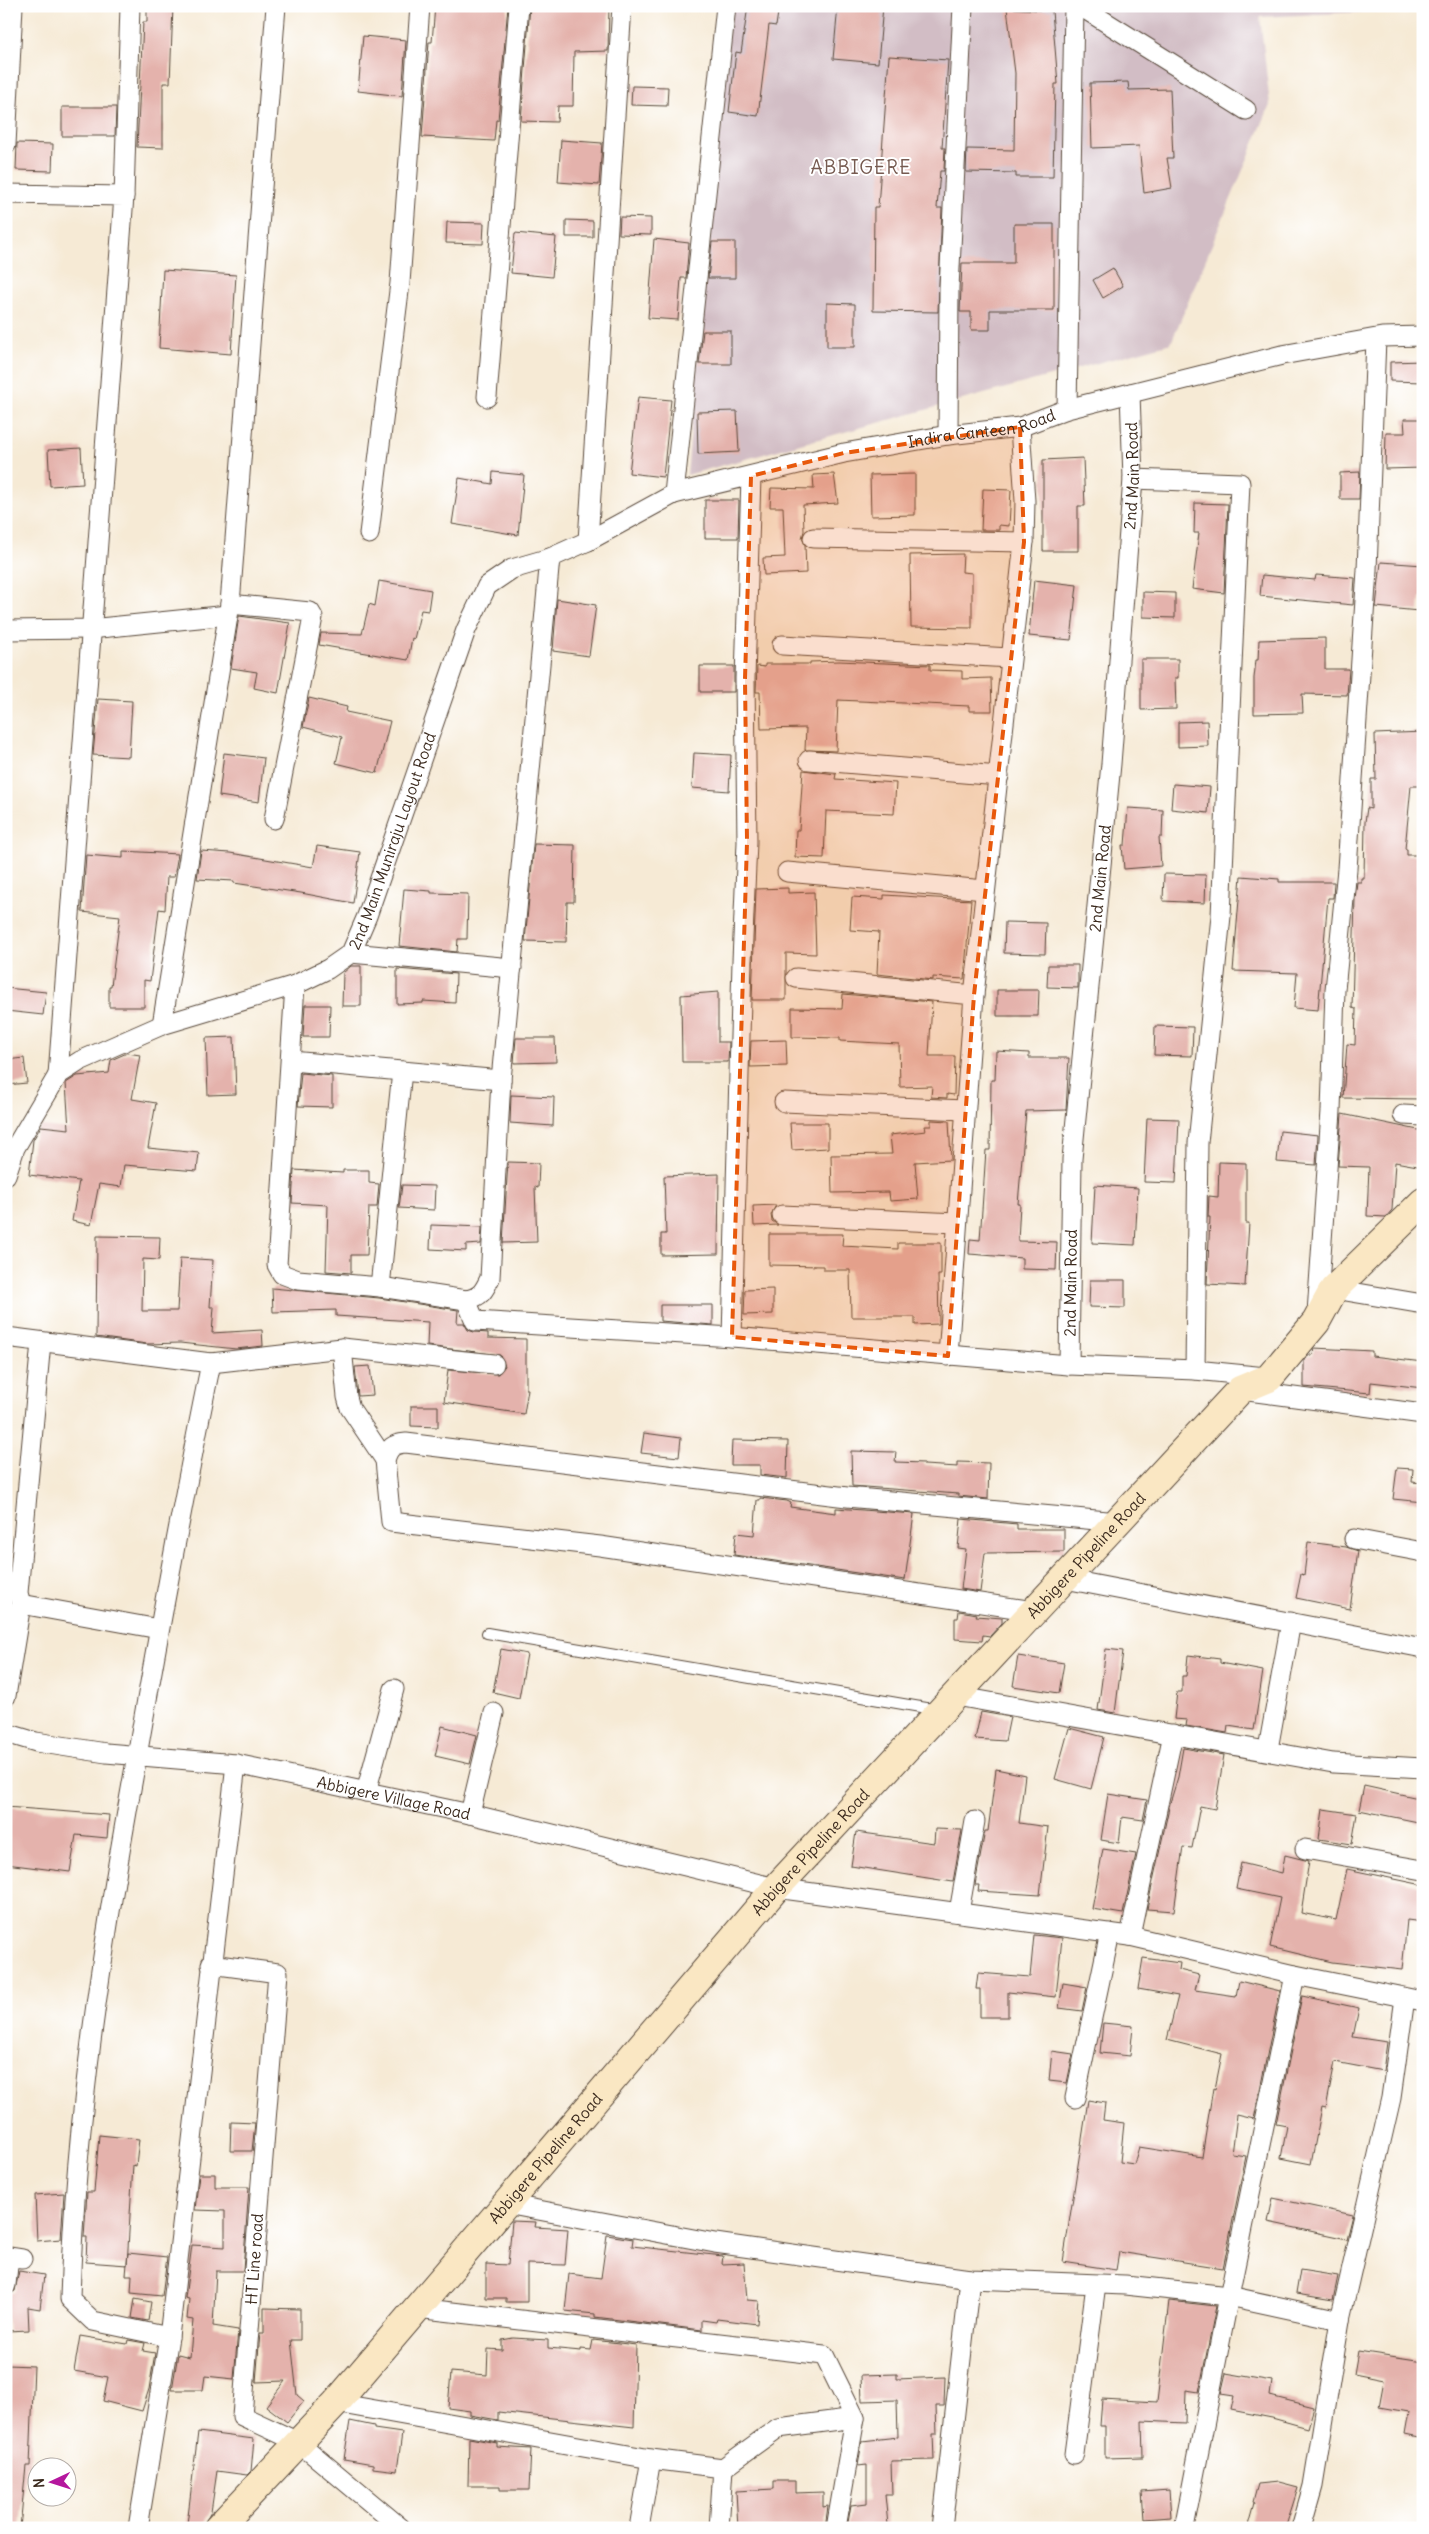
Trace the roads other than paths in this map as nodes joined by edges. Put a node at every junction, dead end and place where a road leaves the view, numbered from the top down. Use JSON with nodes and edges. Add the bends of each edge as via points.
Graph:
{"nodes":[{"id":1,"x":13,"y":6,"type":"edge"},
{"id":2,"x":130,"y":6,"type":"edge"},
{"id":3,"x":276,"y":6,"type":"edge"},
{"id":4,"x":420,"y":6,"type":"edge"},
{"id":5,"x":519,"y":6,"type":"edge"},
{"id":6,"x":622,"y":6,"type":"edge"},
{"id":7,"x":726,"y":6,"type":"edge"},
{"id":8,"x":963,"y":6,"type":"edge"},
{"id":9,"x":1074,"y":6,"type":"edge"},
{"id":10,"x":1080,"y":6,"type":"edge"},
{"id":11,"x":1246,"y":110,"type":"dead end"},
{"id":12,"x":6,"y":145,"type":"edge"},
{"id":13,"x":6,"y":194,"type":"edge"},
{"id":14,"x":124,"y":196,"type":"junction"},
{"id":15,"x":1423,"y":336,"type":"edge"},
{"id":16,"x":1376,"y":339,"type":"junction"},
{"id":17,"x":1130,"y":393,"type":"junction"},
{"id":18,"x":488,"y":397,"type":"dead end"},
{"id":19,"x":1067,"y":409,"type":"junction"},
{"id":20,"x":1020,"y":427,"type":"junction"},
{"id":21,"x":948,"y":435,"type":"junction"},
{"id":22,"x":751,"y":476,"type":"junction"},
{"id":23,"x":1133,"y":479,"type":"junction"},
{"id":24,"x":674,"y":494,"type":"junction"},
{"id":25,"x":369,"y":534,"type":"dead end"},
{"id":26,"x":813,"y":538,"type":"dead end"},
{"id":27,"x":588,"y":541,"type":"junction"},
{"id":28,"x":1024,"y":542,"type":"junction"},
{"id":29,"x":550,"y":558,"type":"junction"},
{"id":30,"x":229,"y":609,"type":"junction"},
{"id":31,"x":90,"y":629,"type":"junction"},
{"id":32,"x":6,"y":630,"type":"edge"},
{"id":33,"x":782,"y":645,"type":"dead end"},
{"id":34,"x":1010,"y":658,"type":"junction"},
{"id":35,"x":809,"y":760,"type":"dead end"},
{"id":36,"x":999,"y":776,"type":"junction"},
{"id":37,"x":274,"y":819,"type":"dead end"},
{"id":38,"x":787,"y":872,"type":"dead end"},
{"id":39,"x":985,"y":890,"type":"junction"},
{"id":40,"x":351,"y":952,"type":"junction"},
{"id":41,"x":512,"y":968,"type":"junction"},
{"id":42,"x":796,"y":978,"type":"dead end"},
{"id":43,"x":295,"y":985,"type":"junction"},
{"id":44,"x":974,"y":995,"type":"junction"},
{"id":45,"x":162,"y":1025,"type":"junction"},
{"id":46,"x":291,"y":1061,"type":"junction"},
{"id":47,"x":402,"y":1071,"type":"junction"},
{"id":48,"x":58,"y":1075,"type":"junction"},
{"id":49,"x":501,"y":1080,"type":"junction"},
{"id":50,"x":784,"y":1102,"type":"dead end"},
{"id":51,"x":964,"y":1110,"type":"junction"},
{"id":52,"x":1403,"y":1115,"type":"dead end"},
{"id":53,"x":1423,"y":1116,"type":"edge"},
{"id":54,"x":11,"y":1142,"type":"edge"},
{"id":55,"x":6,"y":1175,"type":"edge"},
{"id":56,"x":1423,"y":1202,"type":"edge"},
{"id":57,"x":782,"y":1214,"type":"dead end"},
{"id":58,"x":957,"y":1223,"type":"junction"},
{"id":59,"x":380,"y":1287,"type":"junction"},
{"id":60,"x":1334,"y":1289,"type":"junction"},
{"id":61,"x":466,"y":1300,"type":"junction"},
{"id":62,"x":1423,"y":1304,"type":"edge"},
{"id":63,"x":1316,"y":1322,"type":"junction"},
{"id":64,"x":6,"y":1337,"type":"edge"},
{"id":65,"x":732,"y":1337,"type":"junction"},
{"id":66,"x":41,"y":1342,"type":"junction"},
{"id":67,"x":342,"y":1348,"type":"junction"},
{"id":68,"x":948,"y":1356,"type":"junction"},
{"id":69,"x":211,"y":1364,"type":"junction"},
{"id":70,"x":494,"y":1364,"type":"dead end"},
{"id":71,"x":1069,"y":1366,"type":"junction"},
{"id":72,"x":1195,"y":1370,"type":"junction"},
{"id":73,"x":1269,"y":1378,"type":"junction"},
{"id":74,"x":1240,"y":1390,"type":"junction"},
{"id":75,"x":1423,"y":1414,"type":"edge"},
{"id":76,"x":385,"y":1460,"type":"junction"},
{"id":77,"x":1118,"y":1522,"type":"junction"},
{"id":78,"x":1354,"y":1539,"type":"dead end"},
{"id":79,"x":1423,"y":1552,"type":"edge"},
{"id":80,"x":1065,"y":1579,"type":"junction"},
{"id":81,"x":21,"y":1604,"type":"junction"},
{"id":82,"x":1034,"y":1611,"type":"junction"},
{"id":83,"x":1291,"y":1622,"type":"junction"},
{"id":84,"x":159,"y":1629,"type":"junction"},
{"id":85,"x":487,"y":1633,"type":"dead end"},
{"id":86,"x":1423,"y":1648,"type":"edge"},
{"id":87,"x":394,"y":1689,"type":"dead end"},
{"id":88,"x":6,"y":1696,"type":"edge"},
{"id":89,"x":948,"y":1703,"type":"junction"},
{"id":90,"x":494,"y":1712,"type":"dead end"},
{"id":91,"x":6,"y":1733,"type":"edge"},
{"id":92,"x":1173,"y":1734,"type":"junction"},
{"id":93,"x":1268,"y":1750,"type":"junction"},
{"id":94,"x":136,"y":1756,"type":"junction"},
{"id":95,"x":236,"y":1764,"type":"junction"},
{"id":96,"x":1423,"y":1768,"type":"edge"},
{"id":97,"x":366,"y":1792,"type":"junction"},
{"id":98,"x":470,"y":1814,"type":"junction"},
{"id":99,"x":975,"y":1821,"type":"dead end"},
{"id":100,"x":1305,"y":1848,"type":"dead end"},
{"id":101,"x":1423,"y":1870,"type":"edge"},
{"id":102,"x":776,"y":1888,"type":"junction"},
{"id":103,"x":959,"y":1912,"type":"junction"},
{"id":104,"x":1110,"y":1933,"type":"junction"},
{"id":105,"x":1130,"y":1936,"type":"junction"},
{"id":106,"x":211,"y":1964,"type":"junction"},
{"id":107,"x":1295,"y":1975,"type":"junction"},
{"id":108,"x":1414,"y":1999,"type":"edge"},
{"id":109,"x":1075,"y":2098,"type":"dead end"},
{"id":110,"x":506,"y":2204,"type":"junction"},
{"id":111,"x":22,"y":2259,"type":"dead end"},
{"id":112,"x":970,"y":2279,"type":"junction"},
{"id":113,"x":6,"y":2285,"type":"edge"},
{"id":114,"x":1096,"y":2285,"type":"junction"},
{"id":115,"x":1229,"y":2296,"type":"junction"},
{"id":116,"x":417,"y":2308,"type":"junction"},
{"id":117,"x":1340,"y":2320,"type":"junction"},
{"id":118,"x":169,"y":2337,"type":"junction"},
{"id":119,"x":336,"y":2403,"type":"junction"},
{"id":120,"x":855,"y":2418,"type":"junction"},
{"id":121,"x":298,"y":2442,"type":"junction"},
{"id":122,"x":1074,"y":2454,"type":"dead end"},
{"id":123,"x":652,"y":2459,"type":"junction"},
{"id":124,"x":723,"y":2468,"type":"junction"},
{"id":125,"x":138,"y":2528,"type":"edge"},
{"id":126,"x":218,"y":2528,"type":"edge"},
{"id":127,"x":401,"y":2528,"type":"edge"},
{"id":128,"x":639,"y":2528,"type":"edge"},
{"id":129,"x":718,"y":2528,"type":"edge"},
{"id":130,"x":836,"y":2528,"type":"edge"},
{"id":131,"x":942,"y":2528,"type":"edge"},
{"id":132,"x":1184,"y":2528,"type":"edge"},
{"id":133,"x":1301,"y":2528,"type":"edge"}],
"edges":[{"from":1,"to":12,"type":"street"},
{"from":2,"to":14,"type":"street"},
{"from":3,"to":30,"type":"street"},
{"from":4,"to":25,"type":"street","via":[[400,282]]},
{"from":5,"to":18,"type":"street"},
{"from":6,"to":27,"type":"street"},
{"from":7,"to":24,"type":"street"},
{"from":8,"to":21,"type":"street","via":[[949,288]]},
{"from":9,"to":19,"type":"street"},
{"from":10,"to":11,"type":"street"},
{"from":13,"to":14,"type":"street"},
{"from":14,"to":31,"type":"street"},
{"from":15,"to":16,"type":"street","name":"Indira Canteen Road"},
{"from":16,"to":17,"type":"street","name":"Indira Canteen Road","via":[[1282,355]]},
{"from":16,"to":63,"type":"street","via":[[1359,704],[1335,990],[1331,1111]]},
{"from":17,"to":19,"type":"street","name":"Indira Canteen Road"},
{"from":17,"to":23,"type":"street","name":"2nd Main Road"},
{"from":19,"to":20,"type":"street","name":"Indira Canteen Road"},
{"from":20,"to":21,"type":"street","name":"Indira Canteen Road"},
{"from":20,"to":28,"type":"street"},
{"from":21,"to":22,"type":"street","name":"Indira Canteen Road","via":[[844,453]]},
{"from":22,"to":24,"type":"street","name":"Indira Canteen Road"},
{"from":22,"to":65,"type":"street","via":[[745,679],[747,842]]},
{"from":23,"to":71,"type":"street","name":"2nd Main Road","via":[[1107,808],[1072,1159]]},
{"from":23,"to":72,"type":"street","via":[[1240,483],[1221,916],[1198,1142]]},
{"from":24,"to":27,"type":"street","name":"Indira Canteen Road"},
{"from":26,"to":28,"type":"street"},
{"from":27,"to":29,"type":"street","name":"Indira Canteen Road"},
{"from":28,"to":34,"type":"street"},
{"from":29,"to":40,"type":"street","name":"2nd Main Muniraju Layout Road","via":[[512,569],[487,586],[466,630]]},
{"from":29,"to":41,"type":"street"},
{"from":30,"to":31,"type":"street"},
{"from":30,"to":37,"type":"street","via":[[310,612],[313,618]]},
{"from":30,"to":45,"type":"street"},
{"from":31,"to":32,"type":"street"},
{"from":31,"to":48,"type":"street"},
{"from":33,"to":34,"type":"street"},
{"from":34,"to":36,"type":"street"},
{"from":35,"to":36,"type":"street"},
{"from":36,"to":39,"type":"street"},
{"from":38,"to":39,"type":"street"},
{"from":39,"to":44,"type":"street"},
{"from":40,"to":41,"type":"street"},
{"from":40,"to":43,"type":"street","name":"2nd Main Muniraju Layout Road","via":[[328,969]]},
{"from":41,"to":49,"type":"street"},
{"from":42,"to":44,"type":"street"},
{"from":43,"to":45,"type":"street","name":"2nd Main Muniraju Layout Road"},
{"from":43,"to":46,"type":"street"},
{"from":44,"to":51,"type":"street"},
{"from":45,"to":48,"type":"street","name":"2nd Main Muniraju Layout Road","via":[[80,1061]]},
{"from":46,"to":47,"type":"street"},
{"from":46,"to":59,"type":"street","via":[[277,1264],[282,1274],[298,1280]]},
{"from":47,"to":49,"type":"street"},
{"from":47,"to":59,"type":"street"},
{"from":48,"to":54,"type":"street","name":"2nd Main Muniraju Layout Road"},
{"from":49,"to":61,"type":"street","via":[[490,1278],[484,1293]]},
{"from":50,"to":51,"type":"street"},
{"from":51,"to":58,"type":"street"},
{"from":52,"to":53,"type":"street"},
{"from":54,"to":55,"type":"street","name":"2nd Main Muniraju Layout Road"},
{"from":56,"to":60,"type":"street","name":"Abbigere Pipeline Road"},
{"from":57,"to":58,"type":"street"},
{"from":58,"to":68,"type":"street"},
{"from":59,"to":61,"type":"street"},
{"from":60,"to":62,"type":"street"},
{"from":60,"to":63,"type":"street","name":"Abbigere Pipeline Road"},
{"from":61,"to":65,"type":"street","via":[[475,1321]]},
{"from":63,"to":73,"type":"street","name":"Abbigere Pipeline Road"},
{"from":64,"to":66,"type":"street"},
{"from":65,"to":68,"type":"street"},
{"from":66,"to":69,"type":"street"},
{"from":66,"to":81,"type":"street","via":[[18,1593]]},
{"from":67,"to":69,"type":"street"},
{"from":67,"to":70,"type":"street"},
{"from":67,"to":76,"type":"street","via":[[346,1397],[350,1408]]},
{"from":68,"to":71,"type":"street"},
{"from":69,"to":84,"type":"street"},
{"from":71,"to":72,"type":"street"},
{"from":72,"to":73,"type":"street"},
{"from":73,"to":74,"type":"street","name":"Abbigere Pipeline Road"},
{"from":74,"to":75,"type":"street"},
{"from":74,"to":77,"type":"street","name":"Abbigere Pipeline Road"},
{"from":76,"to":77,"type":"street","via":[[394,1444],[406,1443],[848,1497]]},
{"from":76,"to":82,"type":"street","via":[[391,1522],[600,1546]]},
{"from":77,"to":80,"type":"street","name":"Abbigere Pipeline Road"},
{"from":78,"to":79,"type":"street"},
{"from":80,"to":82,"type":"street","name":"Abbigere Pipeline Road"},
{"from":80,"to":83,"type":"street"},
{"from":81,"to":84,"type":"street"},
{"from":81,"to":88,"type":"street"},
{"from":82,"to":89,"type":"street","name":"Abbigere Pipeline Road"},
{"from":83,"to":86,"type":"street"},
{"from":83,"to":93,"type":"street"},
{"from":84,"to":94,"type":"street"},
{"from":85,"to":89,"type":"lane"},
{"from":87,"to":97,"type":"street"},
{"from":89,"to":92,"type":"street"},
{"from":89,"to":102,"type":"street","name":"Abbigere Pipeline Road"},
{"from":90,"to":98,"type":"street"},
{"from":91,"to":94,"type":"street","name":"Abbigere Village Road","via":[[36,1742]]},
{"from":92,"to":93,"type":"street"},
{"from":92,"to":105,"type":"street"},
{"from":93,"to":96,"type":"street","via":[[1333,1762]]},
{"from":94,"to":95,"type":"street","name":"Abbigere Village Road"},
{"from":94,"to":118,"type":"street","via":[[110,1898],[86,2080],[70,2299],[93,2321]]},
{"from":95,"to":97,"type":"street","name":"Abbigere Village Road"},
{"from":95,"to":106,"type":"street"},
{"from":97,"to":98,"type":"street","name":"Abbigere Village Road"},
{"from":98,"to":102,"type":"street","name":"Abbigere Village Road"},
{"from":99,"to":103,"type":"street"},
{"from":100,"to":101,"type":"street"},
{"from":102,"to":103,"type":"street","name":"Abbigere Village Road"},
{"from":102,"to":110,"type":"street","name":"Abbigere Pipeline Road"},
{"from":103,"to":104,"type":"street","name":"Abbigere Village Road"},
{"from":104,"to":105,"type":"street","name":"Abbigere Village Road"},
{"from":104,"to":109,"type":"street"},
{"from":105,"to":107,"type":"street","name":"Abbigere Village Road"},
{"from":106,"to":118,"type":"street"},
{"from":106,"to":121,"type":"street","name":"HT Line road","via":[[278,1972],[242,2416]]},
{"from":107,"to":108,"type":"street","name":"Abbigere Village Road"},
{"from":107,"to":115,"type":"street"},
{"from":108,"to":117,"type":"street"},
{"from":110,"to":112,"type":"street","via":[[715,2243]]},
{"from":110,"to":116,"type":"street","name":"Abbigere Pipeline Road"},
{"from":111,"to":113,"type":"street","via":[[9,2257]]},
{"from":112,"to":114,"type":"street"},
{"from":112,"to":131,"type":"street"},
{"from":114,"to":115,"type":"street"},
{"from":114,"to":122,"type":"street"},
{"from":115,"to":117,"type":"street"},
{"from":115,"to":132,"type":"street"},
{"from":116,"to":119,"type":"street","name":"Abbigere Pipeline Road"},
{"from":116,"to":120,"type":"street","via":[[824,2354]]},
{"from":117,"to":133,"type":"street","via":[[1313,2486]]},
{"from":118,"to":125,"type":"street"},
{"from":119,"to":121,"type":"street","name":"Abbigere Pipeline Road"},
{"from":119,"to":123,"type":"street"},
{"from":120,"to":124,"type":"street","via":[[778,2428]]},
{"from":120,"to":130,"type":"street"},
{"from":121,"to":126,"type":"street","name":"Abbigere Pipeline Road"},
{"from":121,"to":127,"type":"street","name":"HT Line road"},
{"from":123,"to":124,"type":"street"},
{"from":123,"to":128,"type":"street"},
{"from":124,"to":129,"type":"street"}]}
